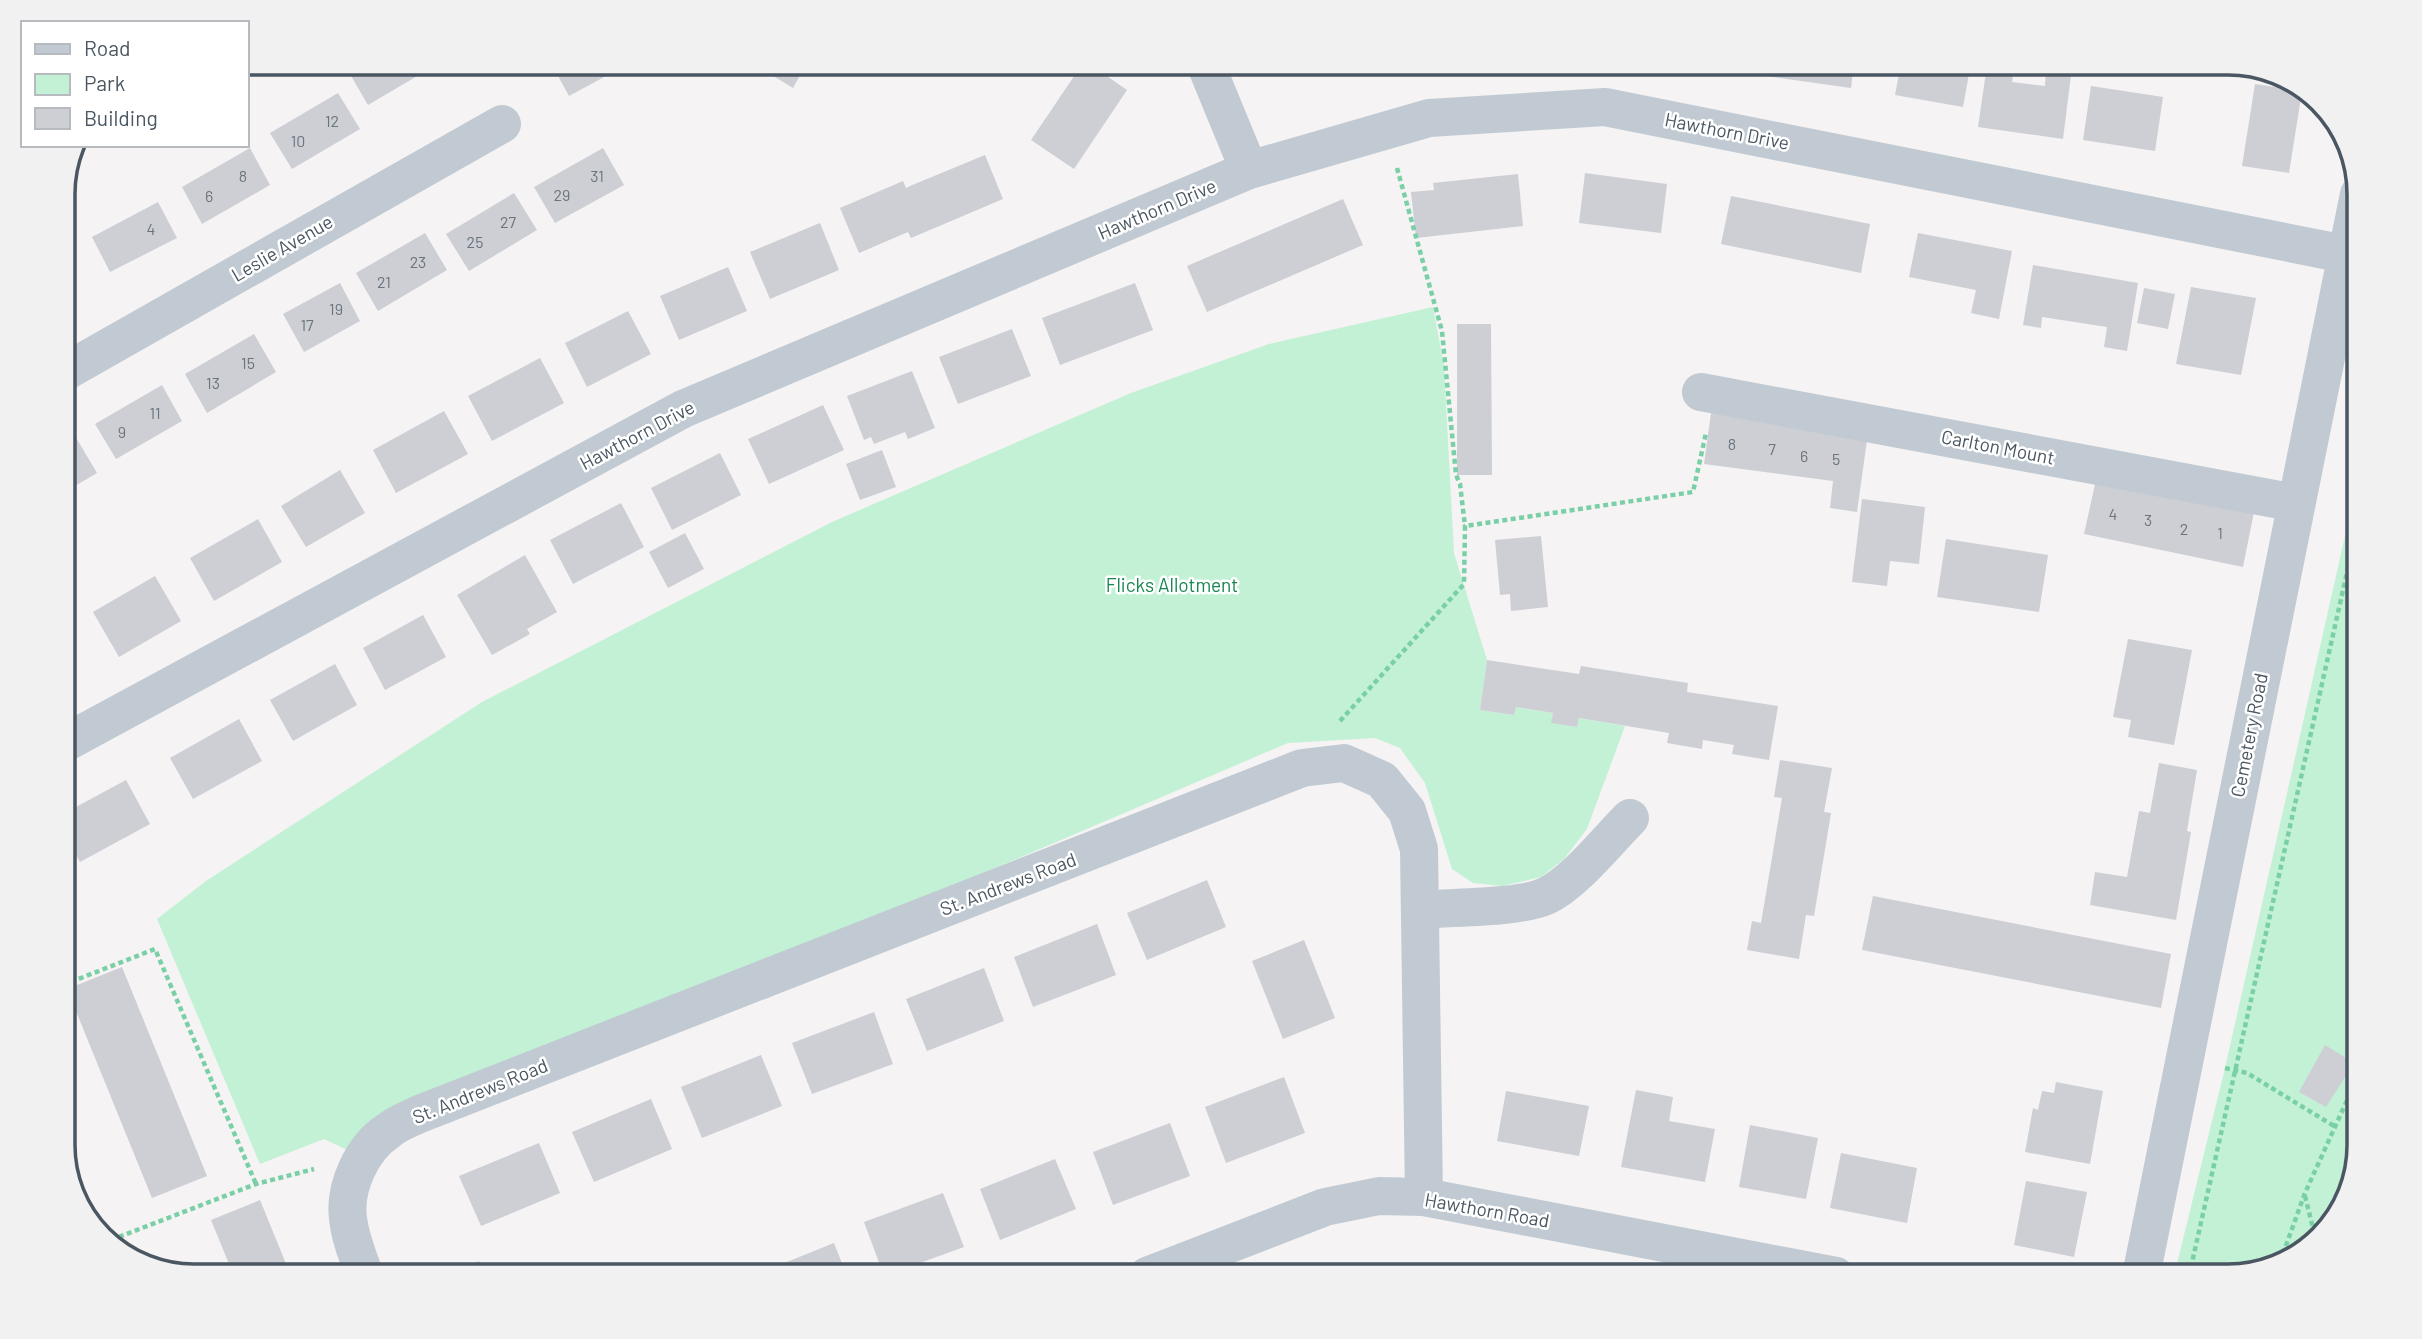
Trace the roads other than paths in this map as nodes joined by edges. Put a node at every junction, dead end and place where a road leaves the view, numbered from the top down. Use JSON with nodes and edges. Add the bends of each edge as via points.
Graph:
{"nodes":[{"id":1,"x":1210,"y":75,"type":"edge"},
{"id":2,"x":502,"y":124,"type":"dead end"},
{"id":3,"x":1249,"y":170,"type":"junction"},
{"id":4,"x":2346,"y":249,"type":"edge"},
{"id":5,"x":2345,"y":254,"type":"junction"},
{"id":6,"x":76,"y":366,"type":"edge"},
{"id":7,"x":1708,"y":393,"type":"road end"},
{"id":8,"x":2296,"y":503,"type":"junction"},
{"id":9,"x":76,"y":737,"type":"edge"},
{"id":10,"x":1630,"y":818,"type":"dead end"},
{"id":11,"x":1422,"y":910,"type":"junction"},
{"id":12,"x":1424,"y":1197,"type":"junction"},
{"id":13,"x":360,"y":1264,"type":"edge"},
{"id":14,"x":1178,"y":1264,"type":"edge"},
{"id":15,"x":1773,"y":1264,"type":"edge"},
{"id":16,"x":2143,"y":1264,"type":"edge"}],
"edges":[{"from":1,"to":3,"type":"street"},
{"from":2,"to":6,"type":"street","name":"Leslie Avenue"},
{"from":3,"to":5,"type":"street","name":"Hawthorn Drive","via":[[1429,118],[1605,107]]},
{"from":3,"to":9,"type":"street","name":"Hawthorn Drive","via":[[683,409]]},
{"from":4,"to":5,"type":"street","name":"Cemetery Road"},
{"from":5,"to":8,"type":"street","name":"Cemetery Road"},
{"from":7,"to":8,"type":"street","name":"Carlton Mount"},
{"from":8,"to":16,"type":"street","name":"Cemetery Road"},
{"from":10,"to":11,"type":"street","via":[[1564,885],[1546,896],[1529,902]]},
{"from":11,"to":12,"type":"street"},
{"from":11,"to":13,"type":"street","name":"St. Andrews Road","via":[[1419,849],[1407,811],[1382,780],[1344,763],[1302,768],[386,1131],[362,1157],[351,1187],[347,1216]]},
{"from":12,"to":14,"type":"street","name":"Hawthorn Road","via":[[1379,1196],[1325,1207]]},
{"from":12,"to":15,"type":"street","name":"Hawthorn Road"}]}
